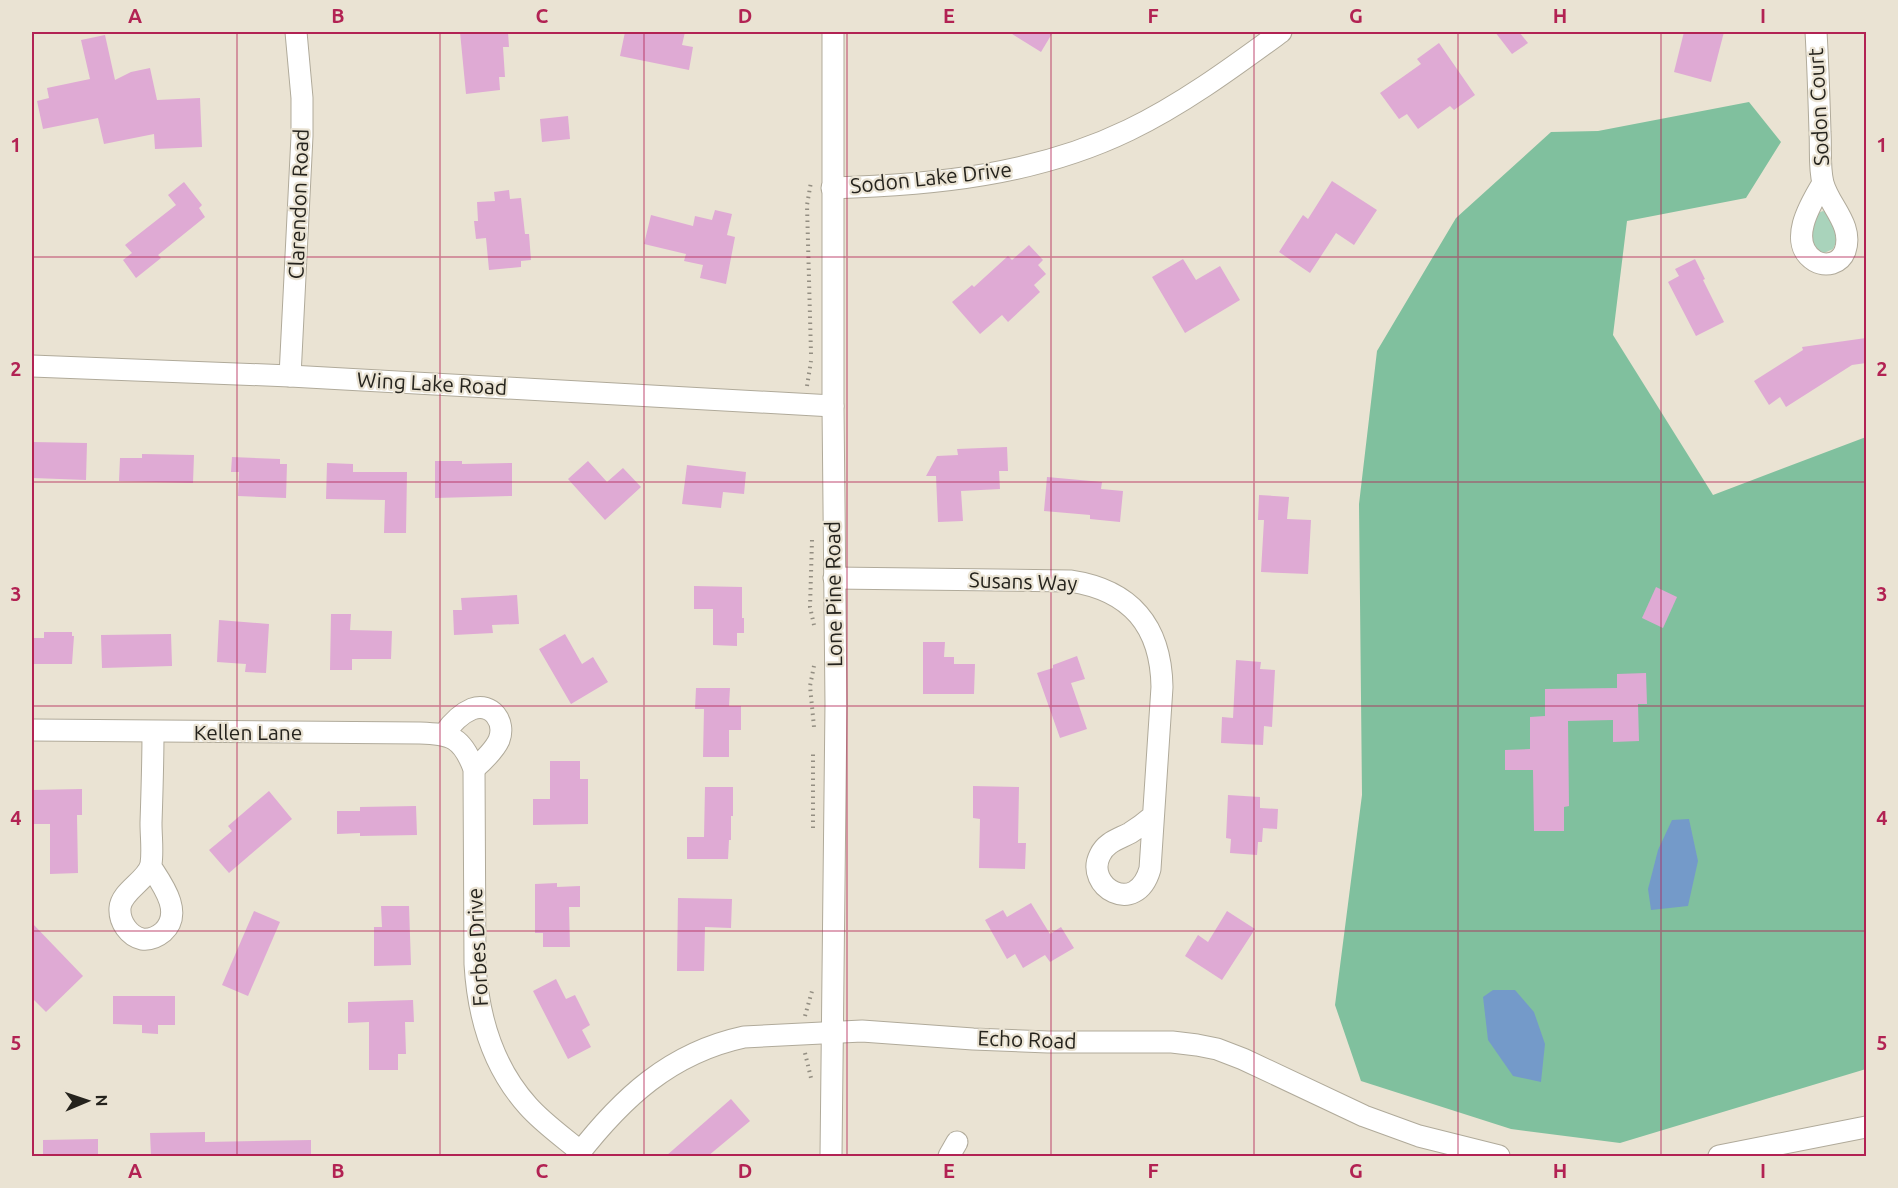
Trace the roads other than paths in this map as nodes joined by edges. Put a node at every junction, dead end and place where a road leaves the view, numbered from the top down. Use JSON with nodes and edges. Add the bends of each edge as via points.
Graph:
{"nodes":[{"id":1,"x":296,"y":32,"type":"edge"},
{"id":2,"x":832,"y":32,"type":"edge"},
{"id":3,"x":1281,"y":32,"type":"edge"},
{"id":4,"x":1816,"y":32,"type":"edge"},
{"id":5,"x":1823,"y":183,"type":"dead end"},
{"id":6,"x":832,"y":188,"type":"junction"},
{"id":7,"x":32,"y":366,"type":"edge"},
{"id":8,"x":290,"y":376,"type":"junction"},
{"id":9,"x":833,"y":406,"type":"junction"},
{"id":10,"x":834,"y":578,"type":"junction"},
{"id":11,"x":32,"y":730,"type":"edge"},
{"id":12,"x":153,"y":732,"type":"junction"},
{"id":13,"x":452,"y":740,"type":"junction"},
{"id":14,"x":474,"y":769,"type":"junction"},
{"id":15,"x":1153,"y":816,"type":"dead end"},
{"id":16,"x":151,"y":867,"type":"dead end"},
{"id":17,"x":833,"y":1032,"type":"junction"},
{"id":18,"x":1866,"y":1127,"type":"edge"},
{"id":19,"x":579,"y":1154,"type":"edge"},
{"id":20,"x":831,"y":1156,"type":"edge"},
{"id":21,"x":1499,"y":1156,"type":"edge"},
{"id":22,"x":1719,"y":1156,"type":"edge"}],
"edges":[{"from":1,"to":8,"type":"street","name":"Clarendon Road","via":[[302,136]]},
{"from":2,"to":6,"type":"street","name":"Lone Pine Road"},
{"from":3,"to":6,"type":"street","name":"Sodon Lake Drive","via":[[1161,112],[1089,148],[983,176]]},
{"from":4,"to":5,"type":"street","name":"Sodon Court"},
{"from":6,"to":9,"type":"street","name":"Lone Pine Road"},
{"from":7,"to":8,"type":"street","name":"Wing Lake Road"},
{"from":8,"to":9,"type":"street","name":"Wing Lake Road"},
{"from":9,"to":10,"type":"street","name":"Lone Pine Road"},
{"from":10,"to":15,"type":"street","name":"Susans Way","via":[[1070,581],[1116,594],[1148,627],[1162,670]]},
{"from":10,"to":17,"type":"street","name":"Lone Pine Road"},
{"from":11,"to":12,"type":"street","name":"Kellen Lane"},
{"from":12,"to":13,"type":"street","name":"Kellen Lane"},
{"from":12,"to":16,"type":"street"},
{"from":13,"to":14,"type":"street","name":"Forbes Drive","via":[[469,756]]},
{"from":13,"to":14,"type":"street","via":[[451,724],[472,709],[482,707],[498,717],[498,741]]},
{"from":14,"to":19,"type":"street","name":"Forbes Drive","via":[[475,964],[483,1023],[492,1050],[512,1086]]},
{"from":17,"to":19,"type":"street","name":"Echo Road","via":[[744,1037],[688,1056],[631,1095]]},
{"from":17,"to":20,"type":"street","name":"Lone Pine Road"},
{"from":17,"to":21,"type":"street","name":"Echo Road","via":[[1048,1042],[1172,1041],[1197,1045],[1243,1059],[1364,1116],[1419,1136]]},
{"from":18,"to":22,"type":"street"}]}
